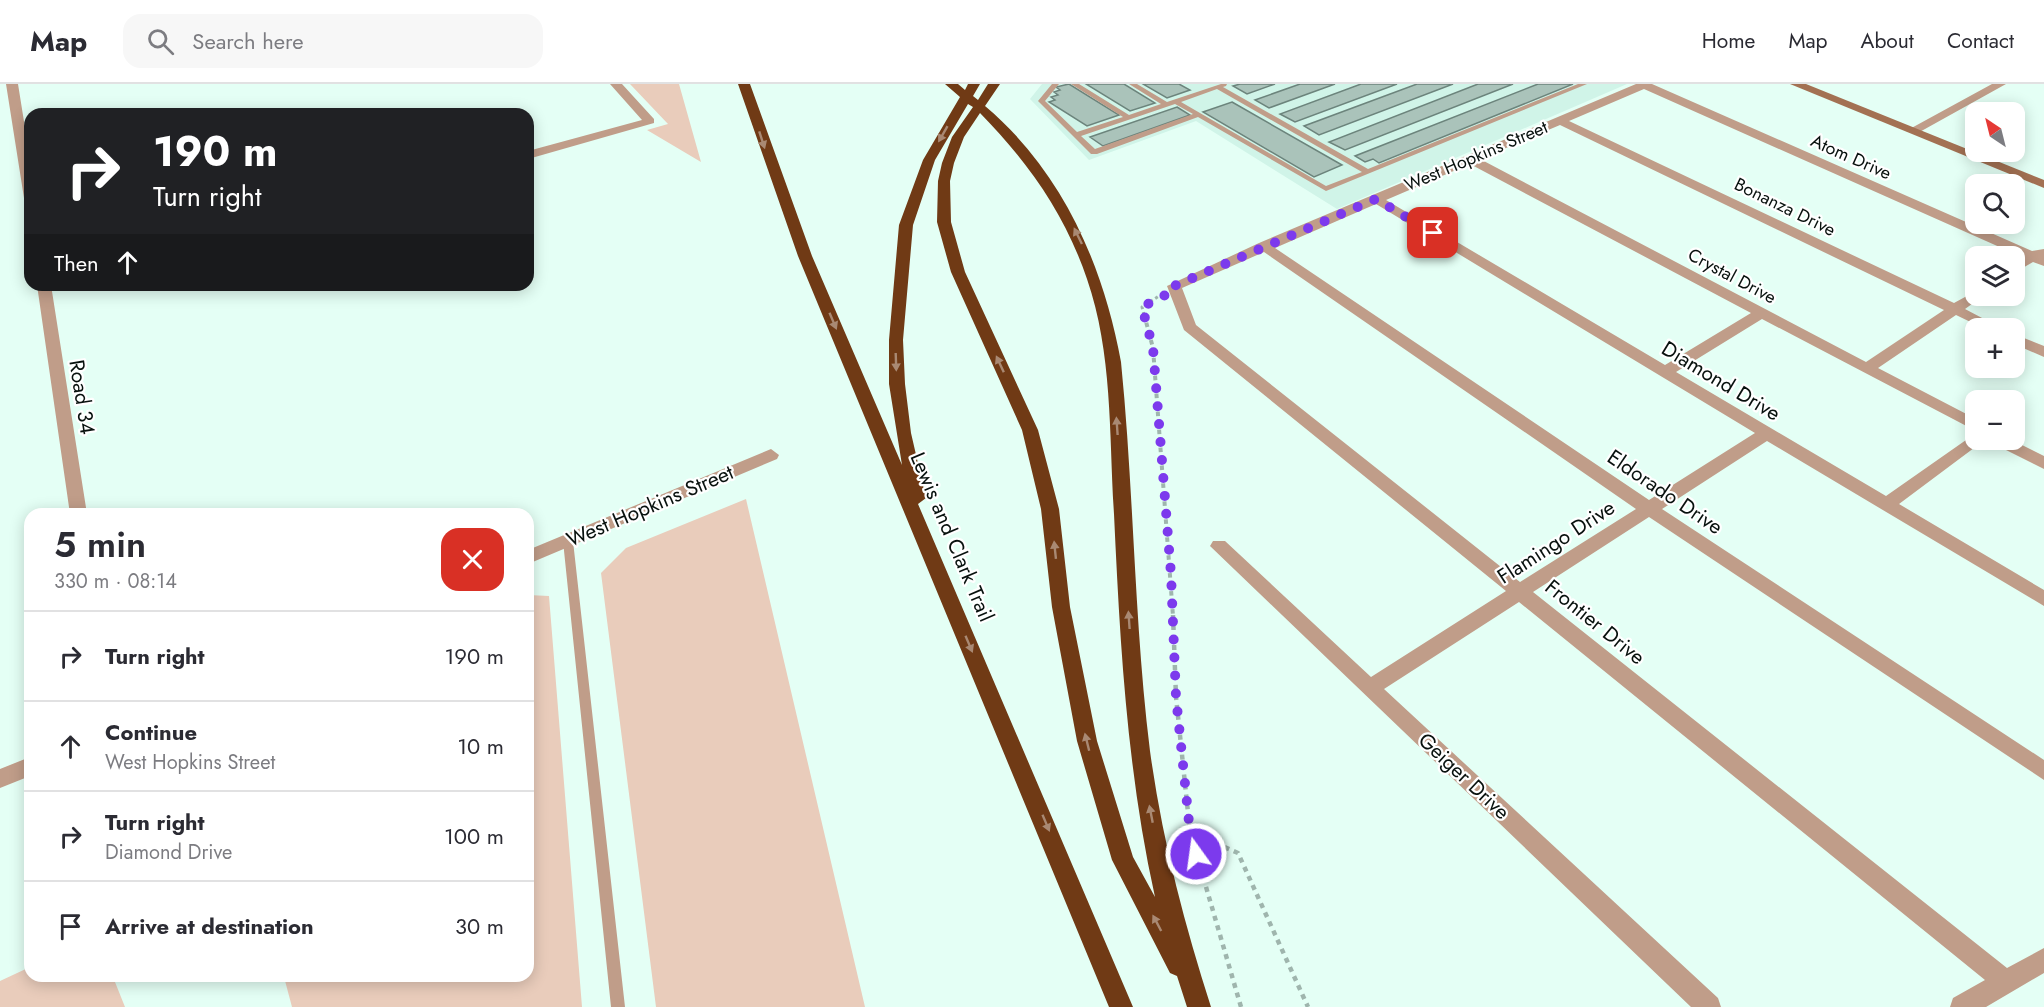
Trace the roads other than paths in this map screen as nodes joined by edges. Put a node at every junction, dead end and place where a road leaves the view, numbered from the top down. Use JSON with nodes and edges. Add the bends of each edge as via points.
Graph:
{"nodes":[{"id":1,"x":12,"y":84,"type":"edge"},
{"id":2,"x":616,"y":84,"type":"edge"},
{"id":3,"x":744,"y":84,"type":"edge"},
{"id":4,"x":951,"y":84,"type":"edge"},
{"id":5,"x":974,"y":84,"type":"edge"},
{"id":6,"x":994,"y":84,"type":"edge"},
{"id":7,"x":1056,"y":84,"type":"edge"},
{"id":8,"x":1074,"y":84,"type":"edge"},
{"id":9,"x":1132,"y":84,"type":"edge"},
{"id":10,"x":1584,"y":84,"type":"edge"},
{"id":11,"x":1645,"y":84,"type":"edge"},
{"id":12,"x":1796,"y":84,"type":"edge"},
{"id":13,"x":2000,"y":84,"type":"edge"},
{"id":14,"x":1221,"y":85,"type":"edge"},
{"id":15,"x":1175,"y":101,"type":"junction"},
{"id":16,"x":1166,"y":104,"type":"junction"},
{"id":17,"x":1198,"y":115,"type":"junction"},
{"id":18,"x":1128,"y":117,"type":"junction"},
{"id":19,"x":1560,"y":121,"type":"junction"},
{"id":20,"x":1912,"y":131,"type":"junction"},
{"id":21,"x":1076,"y":135,"type":"junction"},
{"id":22,"x":534,"y":153,"type":"edge"},
{"id":23,"x":1470,"y":159,"type":"junction"},
{"id":24,"x":24,"y":160,"type":"edge"},
{"id":25,"x":1368,"y":172,"type":"junction"},
{"id":26,"x":2044,"y":183,"type":"edge"},
{"id":27,"x":1376,"y":199,"type":"junction"},
{"id":28,"x":1264,"y":246,"type":"junction"},
{"id":29,"x":2040,"y":256,"type":"edge"},
{"id":30,"x":2025,"y":264,"type":"edge"},
{"id":31,"x":1175,"y":288,"type":"joint"},
{"id":32,"x":48,"y":291,"type":"edge"},
{"id":33,"x":1965,"y":302,"type":"edge"},
{"id":34,"x":1954,"y":309,"type":"junction"},
{"id":35,"x":1761,"y":313,"type":"junction"},
{"id":36,"x":1973,"y":318,"type":"edge"},
{"id":37,"x":2025,"y":343,"type":"edge"},
{"id":38,"x":2044,"y":352,"type":"edge"},
{"id":39,"x":1866,"y":369,"type":"junction"},
{"id":40,"x":1665,"y":372,"type":"junction"},
{"id":41,"x":1965,"y":420,"type":"edge"},
{"id":42,"x":1767,"y":433,"type":"junction"},
{"id":43,"x":1965,"y":446,"type":"edge"},
{"id":44,"x":2019,"y":450,"type":"edge"},
{"id":45,"x":771,"y":456,"type":"dead end"},
{"id":46,"x":2044,"y":463,"type":"edge"},
{"id":47,"x":1886,"y":504,"type":"junction"},
{"id":48,"x":78,"y":508,"type":"edge"},
{"id":49,"x":1649,"y":508,"type":"junction"},
{"id":50,"x":568,"y":541,"type":"junction"},
{"id":51,"x":1219,"y":546,"type":"dead end"},
{"id":52,"x":534,"y":555,"type":"edge"},
{"id":53,"x":945,"y":590,"type":"junction"},
{"id":54,"x":1519,"y":592,"type":"junction"},
{"id":55,"x":2044,"y":599,"type":"edge"},
{"id":56,"x":1370,"y":688,"type":"junction"},
{"id":57,"x":24,"y":769,"type":"edge"},
{"id":58,"x":2044,"y":771,"type":"edge"},
{"id":59,"x":0,"y":779,"type":"edge"},
{"id":60,"x":2044,"y":960,"type":"edge"},
{"id":61,"x":2006,"y":982,"type":"junction"},
{"id":62,"x":1196,"y":1000,"type":"edge"},
{"id":63,"x":618,"y":1007,"type":"edge"},
{"id":64,"x":1121,"y":1007,"type":"edge"},
{"id":65,"x":1710,"y":1007,"type":"edge"},
{"id":66,"x":1962,"y":1007,"type":"edge"}],
"edges":[{"from":1,"to":24,"type":"street"},
{"from":2,"to":22,"type":"street","via":[[650,122]]},
{"from":3,"to":53,"type":"highway","name":"Lewis and Clark Trail","one_way":true,"via":[[805,256]]},
{"from":62,"to":4,"type":"highway","one_way":true,"via":[[1147,796],[1136,715],[1113,373],[1097,285],[1053,190],[1016,142]]},
{"from":5,"to":53,"type":"highway","one_way":true,"via":[[943,133],[911,206],[896,340],[903,433],[914,486]]},
{"from":62,"to":6,"type":"highway","one_way":true,"via":[[1123,860],[1087,741],[1061,608],[1050,509],[1030,430],[958,273],[944,222],[948,163],[958,137]]},
{"from":7,"to":21,"type":"lane","via":[[1041,101]]},
{"from":8,"to":18,"type":"lane"},
{"from":9,"to":16,"type":"lane"},
{"from":10,"to":25,"type":"lane"},
{"from":11,"to":19,"type":"street","name":"West Hopkins Street"},
{"from":11,"to":29,"type":"street","name":"Atom Drive"},
{"from":12,"to":20,"type":"main road"},
{"from":13,"to":20,"type":"street"},
{"from":14,"to":15,"type":"lane"},
{"from":14,"to":25,"type":"lane"},
{"from":15,"to":16,"type":"lane"},
{"from":15,"to":17,"type":"lane"},
{"from":16,"to":18,"type":"lane"},
{"from":17,"to":21,"type":"lane","via":[[1094,152]]},
{"from":17,"to":25,"type":"lane","via":[[1326,189]]},
{"from":18,"to":21,"type":"lane"},
{"from":19,"to":23,"type":"street","name":"West Hopkins Street"},
{"from":19,"to":34,"type":"street","name":"Bonanza Drive"},
{"from":20,"to":26,"type":"main road"},
{"from":23,"to":27,"type":"street","name":"West Hopkins Street"},
{"from":23,"to":35,"type":"street","name":"Crystal Drive"},
{"from":27,"to":28,"type":"street","name":"West Hopkins Street"},
{"from":27,"to":40,"type":"street","name":"Diamond Drive"},
{"from":28,"to":31,"type":"street","name":"West Hopkins Street"},
{"from":28,"to":49,"type":"street","name":"Eldorado Drive"},
{"from":29,"to":30,"type":"street"},
{"from":31,"to":54,"type":"street","name":"Frontier Drive","via":[[1189,327]]},
{"from":32,"to":48,"type":"street","name":"Road 34"},
{"from":33,"to":34,"type":"street"},
{"from":34,"to":36,"type":"street","name":"Bonanza Drive"},
{"from":34,"to":39,"type":"street"},
{"from":35,"to":39,"type":"street","name":"Crystal Drive"},
{"from":35,"to":40,"type":"street"},
{"from":37,"to":38,"type":"street"},
{"from":39,"to":41,"type":"street","name":"Crystal Drive"},
{"from":40,"to":42,"type":"street","name":"Diamond Drive"},
{"from":42,"to":47,"type":"street","name":"Diamond Drive"},
{"from":42,"to":49,"type":"street","name":"Flamingo Drive"},
{"from":43,"to":47,"type":"street"},
{"from":44,"to":46,"type":"street"},
{"from":45,"to":50,"type":"street","name":"West Hopkins Street"},
{"from":47,"to":55,"type":"street","name":"Diamond Drive"},
{"from":49,"to":54,"type":"street","name":"Flamingo Drive"},
{"from":49,"to":58,"type":"street","name":"Eldorado Drive"},
{"from":50,"to":52,"type":"street","name":"West Hopkins Street"},
{"from":50,"to":63,"type":"lane"},
{"from":51,"to":56,"type":"street","name":"Geiger Drive"},
{"from":53,"to":64,"type":"highway","name":"Lewis and Clark Trail","one_way":true},
{"from":54,"to":56,"type":"street","name":"Flamingo Drive"},
{"from":54,"to":61,"type":"street","name":"Frontier Drive"},
{"from":56,"to":65,"type":"street","name":"Geiger Drive"},
{"from":57,"to":59,"type":"street"},
{"from":60,"to":61,"type":"street"},
{"from":61,"to":66,"type":"street"}]}
